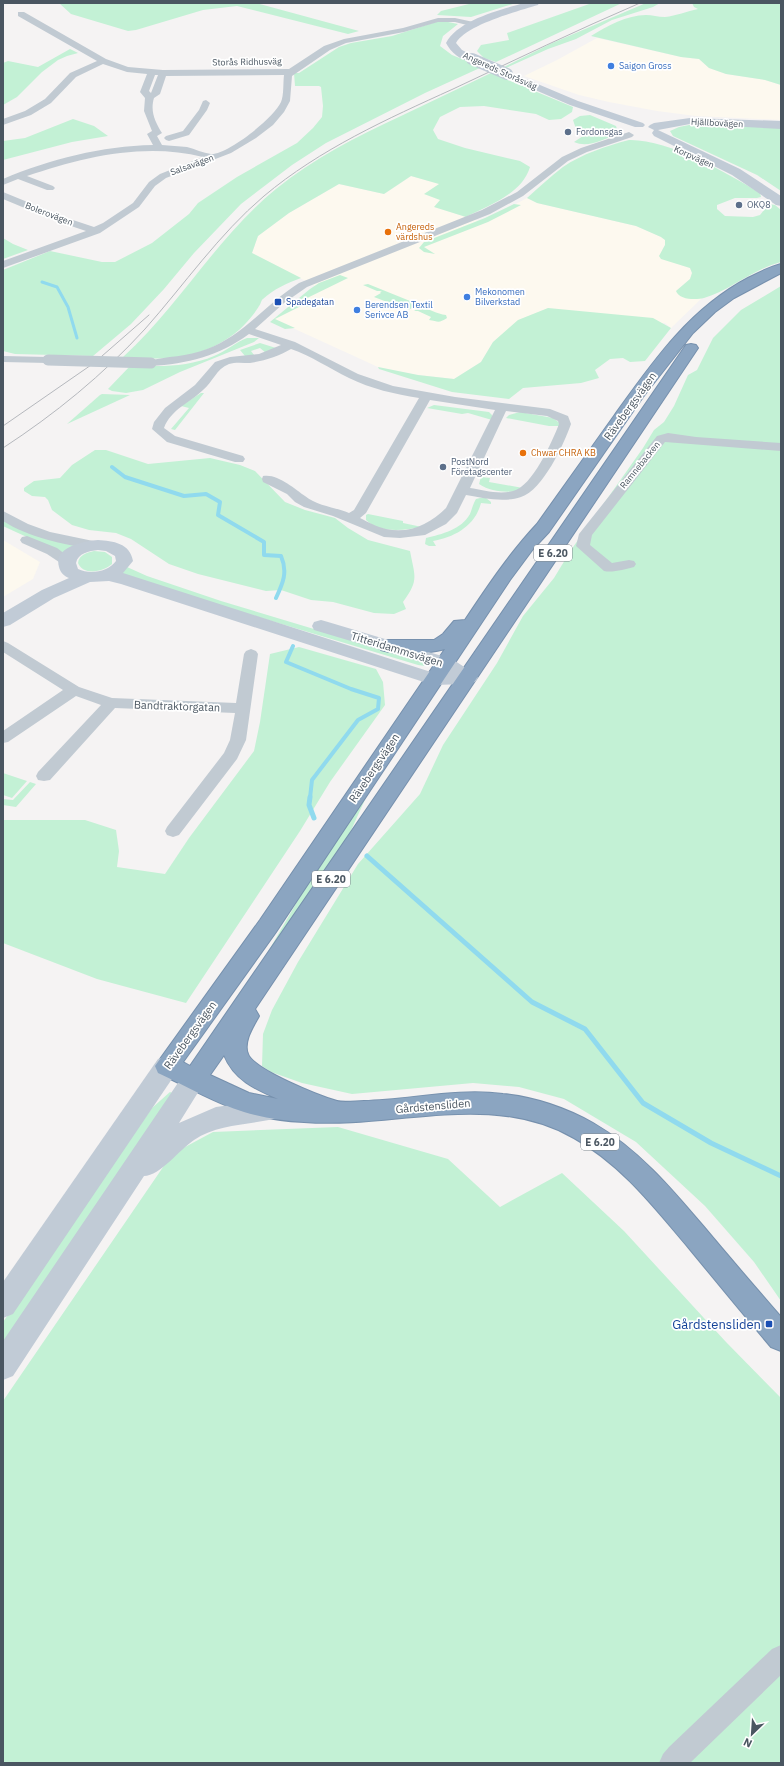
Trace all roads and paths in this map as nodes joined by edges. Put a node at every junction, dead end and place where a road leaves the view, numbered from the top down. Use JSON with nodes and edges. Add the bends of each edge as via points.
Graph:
{"nodes":[{"id":1,"x":534,"y":3,"type":"edge"},
{"id":2,"x":21,"y":14,"type":"dead end"},
{"id":3,"x":475,"y":24,"type":"junction"},
{"id":4,"x":103,"y":61,"type":"junction"},
{"id":5,"x":152,"y":72,"type":"junction"},
{"id":6,"x":291,"y":72,"type":"junction"},
{"id":7,"x":163,"y":73,"type":"junction"},
{"id":8,"x":150,"y":97,"type":"junction"},
{"id":9,"x":574,"y":102,"type":"junction"},
{"id":10,"x":206,"y":103,"type":"dead end"},
{"id":11,"x":3,"y":122,"type":"edge"},
{"id":12,"x":639,"y":124,"type":"junction"},
{"id":13,"x":781,"y":125,"type":"edge"},
{"id":14,"x":627,"y":132,"type":"junction"},
{"id":15,"x":157,"y":133,"type":"junction"},
{"id":16,"x":649,"y":135,"type":"junction"},
{"id":17,"x":169,"y":138,"type":"junction"},
{"id":18,"x":159,"y":148,"type":"junction"},
{"id":19,"x":173,"y":148,"type":"junction"},
{"id":20,"x":90,"y":156,"type":"junction"},
{"id":21,"x":212,"y":157,"type":"junction"},
{"id":22,"x":100,"y":164,"type":"dead end"},
{"id":23,"x":18,"y":176,"type":"junction"},
{"id":24,"x":3,"y":182,"type":"edge"},
{"id":25,"x":50,"y":188,"type":"dead end"},
{"id":26,"x":3,"y":195,"type":"edge"},
{"id":27,"x":781,"y":202,"type":"edge"},
{"id":28,"x":96,"y":231,"type":"junction"},
{"id":29,"x":3,"y":265,"type":"edge"},
{"id":30,"x":781,"y":268,"type":"edge"},
{"id":31,"x":781,"y":278,"type":"edge"},
{"id":32,"x":247,"y":330,"type":"junction"},
{"id":33,"x":291,"y":344,"type":"junction"},
{"id":34,"x":3,"y":359,"type":"edge"},
{"id":35,"x":426,"y":397,"type":"junction"},
{"id":36,"x":502,"y":407,"type":"junction"},
{"id":37,"x":781,"y":447,"type":"edge"},
{"id":38,"x":239,"y":459,"type":"dead end"},
{"id":39,"x":268,"y":479,"type":"dead end"},
{"id":40,"x":463,"y":491,"type":"junction"},
{"id":41,"x":3,"y":515,"type":"edge"},
{"id":42,"x":350,"y":518,"type":"junction"},
{"id":43,"x":3,"y":529,"type":"edge"},
{"id":44,"x":93,"y":545,"type":"junction"},
{"id":45,"x":125,"y":560,"type":"junction"},
{"id":46,"x":67,"y":562,"type":"junction"},
{"id":47,"x":629,"y":564,"type":"dead end"},
{"id":48,"x":107,"y":576,"type":"junction"},
{"id":49,"x":86,"y":577,"type":"junction"},
{"id":50,"x":486,"y":602,"type":"junction"},
{"id":51,"x":3,"y":609,"type":"edge"},
{"id":52,"x":3,"y":621,"type":"edge"},
{"id":53,"x":3,"y":646,"type":"edge"},
{"id":54,"x":388,"y":646,"type":"junction"},
{"id":55,"x":251,"y":654,"type":"dead end"},
{"id":56,"x":439,"y":671,"type":"junction"},
{"id":57,"x":468,"y":678,"type":"junction"},
{"id":58,"x":74,"y":690,"type":"junction"},
{"id":59,"x":111,"y":703,"type":"junction"},
{"id":60,"x":243,"y":708,"type":"junction"},
{"id":61,"x":3,"y":738,"type":"edge"},
{"id":62,"x":44,"y":776,"type":"dead end"},
{"id":63,"x":173,"y":831,"type":"dead end"},
{"id":64,"x":265,"y":975,"type":"junction"},
{"id":65,"x":167,"y":1066,"type":"junction"},
{"id":66,"x":195,"y":1078,"type":"junction"},
{"id":67,"x":274,"y":1109,"type":"junction"},
{"id":68,"x":342,"y":1112,"type":"junction"},
{"id":69,"x":118,"y":1194,"type":"junction"},
{"id":70,"x":3,"y":1305,"type":"edge"},
{"id":71,"x":781,"y":1338,"type":"edge"},
{"id":72,"x":3,"y":1366,"type":"edge"},
{"id":73,"x":781,"y":1658,"type":"edge"},
{"id":74,"x":672,"y":1763,"type":"edge"}],
"edges":[{"from":1,"to":3,"type":"street","name":"Angereds Storåsväg"},
{"from":2,"to":4,"type":"street","name":"Storås Ridhusväg"},
{"from":3,"to":6,"type":"street","name":"Storås Ridhusväg","via":[[438,20],[404,30],[344,41],[327,48]]},
{"from":3,"to":9,"type":"street","name":"Angereds Storåsväg","bridge":true,"via":[[451,40],[454,49]]},
{"from":4,"to":5,"type":"street","name":"Storås Ridhusväg","via":[[127,69]]},
{"from":4,"to":11,"type":"street","via":[[72,75],[48,101],[28,113]]},
{"from":5,"to":7,"type":"street","name":"Storås Ridhusväg"},
{"from":5,"to":8,"type":"street","via":[[144,92]]},
{"from":6,"to":7,"type":"street","name":"Storås Ridhusväg"},
{"from":6,"to":21,"type":"street","name":"Salsavägen","via":[[288,76],[286,101],[277,116],[253,136]]},
{"from":7,"to":8,"type":"street","via":[[156,94]]},
{"from":8,"to":15,"type":"street","via":[[149,116]]},
{"from":9,"to":12,"type":"street","name":"Angereds Storåsväg"},
{"from":9,"to":14,"type":"street","name":"Angereds Storåsväg","via":[[614,122]]},
{"from":10,"to":17,"type":"street","via":[[186,133]]},
{"from":12,"to":14,"type":"street","via":[[630,126]]},
{"from":12,"to":16,"type":"street","name":"Angereds Storåsväg"},
{"from":13,"to":16,"type":"street","name":"Hjällbovägen","via":[[690,121],[671,123]]},
{"from":14,"to":16,"type":"street","name":"Angereds Storåsväg"},
{"from":14,"to":32,"type":"street","via":[[565,159],[520,194],[486,212],[304,285],[286,296]]},
{"from":15,"to":17,"type":"street","via":[[166,134]]},
{"from":15,"to":18,"type":"street","via":[[152,134]]},
{"from":16,"to":27,"type":"street","name":"Korpvägen","via":[[742,177]]},
{"from":17,"to":19,"type":"street"},
{"from":18,"to":19,"type":"street"},
{"from":18,"to":20,"type":"street"},
{"from":19,"to":21,"type":"street"},
{"from":20,"to":22,"type":"street"},
{"from":20,"to":23,"type":"street"},
{"from":21,"to":28,"type":"street","name":"Salsavägen","via":[[163,176],[152,184],[136,205]]},
{"from":23,"to":24,"type":"street"},
{"from":23,"to":25,"type":"street"},
{"from":26,"to":28,"type":"street","name":"Bolerovägen"},
{"from":28,"to":29,"type":"street","name":"Salsavägen"},
{"from":30,"to":50,"type":"highway","name":"Rävebergsvägen","number":"E 6.20","via":[[723,299],[700,317],[684,335],[638,393],[543,528],[527,545]]},
{"from":31,"to":57,"type":"highway","name":"Rävebergsvägen","number":"E 6.20","via":[[735,304],[702,335]]},
{"from":32,"to":33,"type":"street"},
{"from":32,"to":34,"type":"street","bridge":true,"via":[[226,346],[200,357],[175,361]]},
{"from":33,"to":35,"type":"street","via":[[371,382]]},
{"from":33,"to":38,"type":"street","via":[[279,352],[251,359],[230,360],[215,367],[200,387],[181,400],[159,425],[158,428],[171,439]]},
{"from":35,"to":36,"type":"street"},
{"from":35,"to":42,"type":"street","via":[[358,513]]},
{"from":36,"to":40,"type":"street"},
{"from":36,"to":40,"type":"street","via":[[550,413],[564,419],[565,424],[526,491],[513,496]]},
{"from":37,"to":47,"type":"street","name":"Ramnebacken","via":[[668,437],[661,439],[611,500],[582,542],[583,546],[609,568]]},
{"from":39,"to":42,"type":"street","via":[[292,491],[309,504]]},
{"from":40,"to":42,"type":"street","via":[[448,515],[420,532],[384,533]]},
{"from":41,"to":44,"type":"street","via":[[26,529],[53,538]]},
{"from":43,"to":46,"type":"street","via":[[52,551]]},
{"from":44,"to":45,"type":"street","via":[[109,545],[116,548],[124,555]]},
{"from":44,"to":46,"type":"street","via":[[85,546],[73,553]]},
{"from":45,"to":48,"type":"street","via":[[116,572]]},
{"from":45,"to":54,"type":"street","name":"Titteridammsvägen","via":[[162,577]]},
{"from":46,"to":49,"type":"street","via":[[70,571]]},
{"from":46,"to":51,"type":"street","via":[[50,580]]},
{"from":48,"to":49,"type":"street"},
{"from":48,"to":56,"type":"street","name":"Titteridammsvägen","via":[[125,579],[343,649]]},
{"from":49,"to":52,"type":"street","via":[[48,594]]},
{"from":50,"to":54,"type":"highway","via":[[475,608],[448,640],[440,644],[421,647]]},
{"from":50,"to":56,"type":"highway","name":"Rävebergsvägen","number":"E 6.20"},
{"from":53,"to":58,"type":"street","name":"Bandtraktorgatan"},
{"from":54,"to":56,"type":"street","name":"Titteridammsvägen"},
{"from":55,"to":60,"type":"street"},
{"from":56,"to":57,"type":"street","name":"Titteridammsvägen"},
{"from":56,"to":65,"type":"highway","name":"Rävebergsvägen","number":"E 6.20","via":[[270,922]]},
{"from":57,"to":64,"type":"highway","name":"Rävebergsvägen","number":"E 6.20"},
{"from":58,"to":59,"type":"street","name":"Bandtraktorgatan"},
{"from":58,"to":61,"type":"street"},
{"from":59,"to":60,"type":"street","name":"Bandtraktorgatan"},
{"from":59,"to":62,"type":"street"},
{"from":60,"to":63,"type":"street","via":[[238,740],[231,755]]},
{"from":64,"to":66,"type":"highway","name":"Rävebergsvägen","number":"E 6.20"},
{"from":64,"to":68,"type":"highway","number":"E 6.20","via":[[238,1033],[235,1050],[238,1060],[247,1070],[281,1089]]},
{"from":65,"to":66,"type":"highway","name":"Gårdstensliden","number":"E 6.20"},
{"from":65,"to":70,"type":"street","name":"Rävebergsvägen"},
{"from":66,"to":67,"type":"highway","name":"Gårdstensliden","number":"E 6.20","via":[[244,1102]]},
{"from":66,"to":69,"type":"street","name":"Rävebergsvägen"},
{"from":67,"to":68,"type":"highway","name":"Gårdstensliden","number":"E 6.20"},
{"from":67,"to":69,"type":"street","name":"Rävebergsvägen","via":[[216,1118],[185,1132],[150,1161]]},
{"from":68,"to":71,"type":"highway","name":"Gårdstensliden","number":"E 6.20","via":[[466,1102],[503,1104],[545,1113],[583,1130],[613,1150],[653,1186]]},
{"from":69,"to":72,"type":"street","name":"Rävebergsvägen"},
{"from":73,"to":74,"type":"street"}]}
